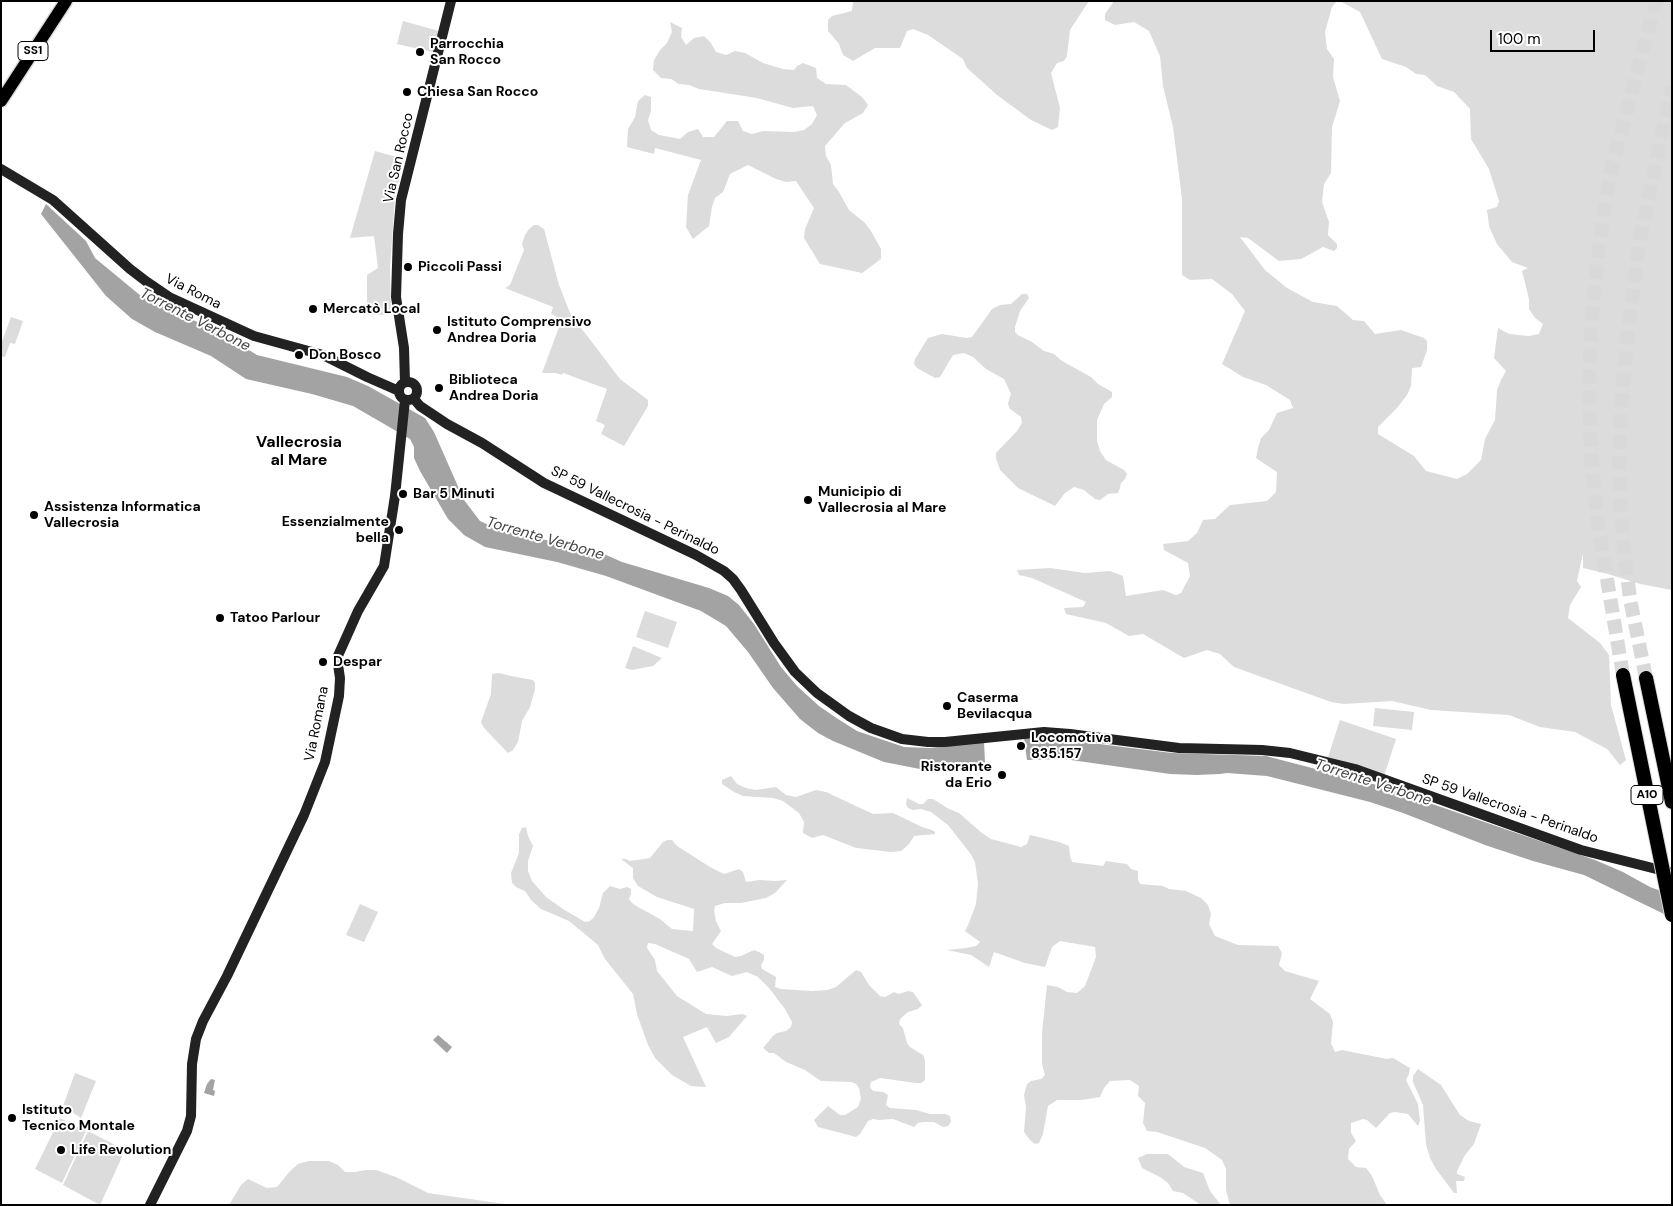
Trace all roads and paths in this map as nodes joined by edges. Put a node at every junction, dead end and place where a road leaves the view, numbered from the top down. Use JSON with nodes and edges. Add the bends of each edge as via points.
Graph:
{"nodes":[{"id":1,"x":66,"y":1,"type":"edge"},
{"id":2,"x":451,"y":1,"type":"edge"},
{"id":3,"x":1,"y":101,"type":"edge"},
{"id":4,"x":1,"y":169,"type":"edge"},
{"id":5,"x":402,"y":386,"type":"junction"},
{"id":6,"x":409,"y":400,"type":"junction"},
{"id":7,"x":1623,"y":675,"type":"tunnel mouth"},
{"id":8,"x":1646,"y":678,"type":"tunnel mouth"},
{"id":9,"x":1672,"y":802,"type":"edge"},
{"id":10,"x":1672,"y":873,"type":"edge"},
{"id":11,"x":1672,"y":916,"type":"edge"},
{"id":12,"x":150,"y":1205,"type":"edge"}],
"edges":[{"from":1,"to":3,"type":"main road","number":"SS1"},
{"from":2,"to":5,"type":"main road","name":"Via San Rocco","via":[[401,200],[396,297],[404,348]]},
{"from":4,"to":5,"type":"main road","name":"Via Roma","via":[[53,200],[136,273],[169,297],[254,336],[323,356],[367,377]]},
{"from":5,"to":6,"type":"main road","via":[[400,396]]},
{"from":5,"to":6,"type":"main road","via":[[413,383],[417,388],[417,394]]},
{"from":6,"to":10,"type":"main road","name":"SP 59 Vallecrosia - Perinaldo","via":[[551,487],[724,571],[741,590],[795,672],[817,693],[871,728],[902,739],[928,742],[1044,732],[1179,748],[1290,753],[1355,769],[1582,850]]},
{"from":6,"to":12,"type":"main road","name":"Via Romana","via":[[401,435],[384,566],[358,611],[338,658],[339,696],[326,762],[203,1021],[192,1064],[191,1116],[187,1131]]},
{"from":7,"to":11,"type":"highway","number":"A10","bridge":true},
{"from":8,"to":9,"type":"highway","number":"A10"}]}
